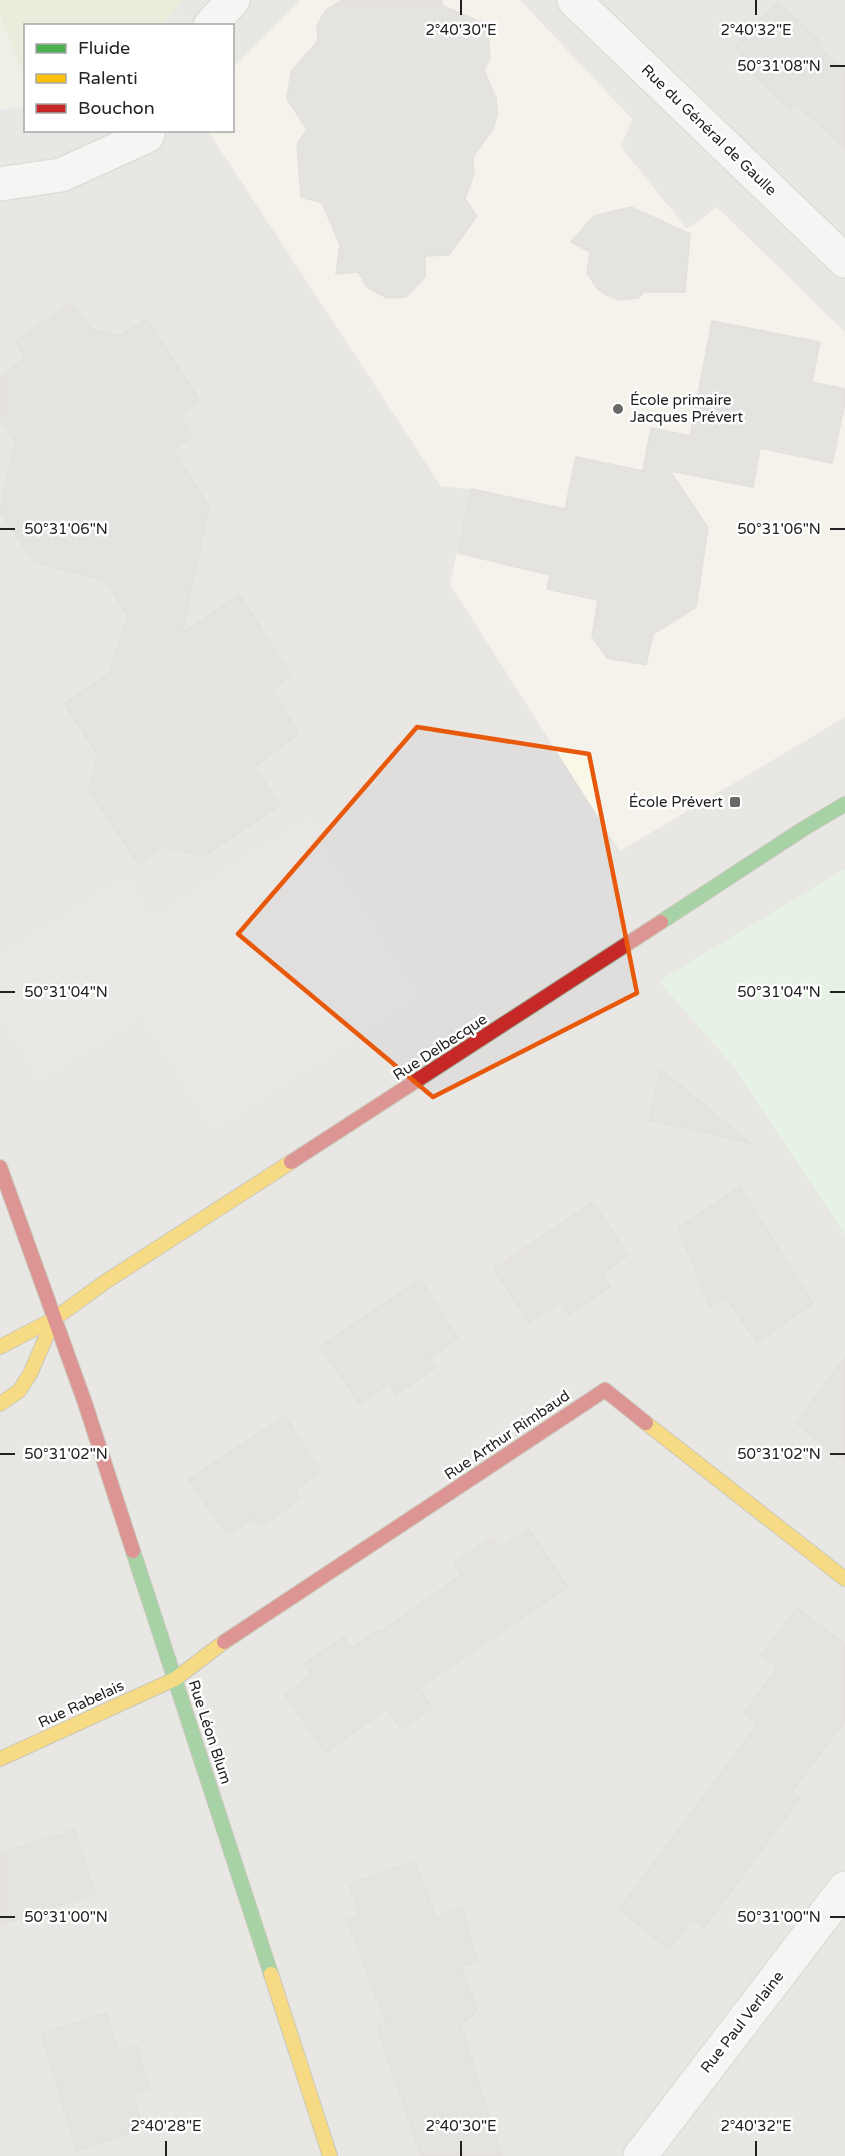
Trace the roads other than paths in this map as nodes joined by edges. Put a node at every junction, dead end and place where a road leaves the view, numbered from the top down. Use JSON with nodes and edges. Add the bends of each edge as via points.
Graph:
{"nodes":[{"id":1,"x":232,"y":0,"type":"edge"},
{"id":2,"x":574,"y":0,"type":"edge"},
{"id":3,"x":212,"y":24,"type":"edge"},
{"id":4,"x":149,"y":132,"type":"edge"},
{"id":5,"x":0,"y":184,"type":"edge"},
{"id":6,"x":845,"y":261,"type":"edge"},
{"id":7,"x":845,"y":804,"type":"edge"},
{"id":8,"x":0,"y":1167,"type":"edge"},
{"id":9,"x":54,"y":1319,"type":"junction"},
{"id":10,"x":0,"y":1347,"type":"edge"},
{"id":11,"x":0,"y":1404,"type":"edge"},
{"id":12,"x":845,"y":1579,"type":"edge"},
{"id":13,"x":175,"y":1679,"type":"junction"},
{"id":14,"x":0,"y":1759,"type":"edge"},
{"id":15,"x":845,"y":1888,"type":"edge"},
{"id":16,"x":330,"y":2156,"type":"edge"},
{"id":17,"x":640,"y":2156,"type":"edge"}],
"edges":[{"from":1,"to":3,"type":"street"},
{"from":2,"to":6,"type":"street","name":"Rue du Général de Gaulle"},
{"from":4,"to":5,"type":"street","via":[[61,175]]},
{"from":7,"to":9,"type":"street","name":"Rue Delbecque"},
{"from":8,"to":9,"type":"street"},
{"from":9,"to":10,"type":"street","name":"Rue Delbecque"},
{"from":9,"to":11,"type":"street","via":[[30,1374],[19,1391]]},
{"from":9,"to":13,"type":"street","name":"Rue Léon Blum","via":[[86,1403]]},
{"from":12,"to":13,"type":"street","name":"Rue Arthur Rimbaud","via":[[605,1390],[214,1649]]},
{"from":13,"to":14,"type":"street","name":"Rue Rabelais"},
{"from":13,"to":16,"type":"street","name":"Rue Léon Blum"},
{"from":15,"to":17,"type":"street","name":"Rue Paul Verlaine"}]}
